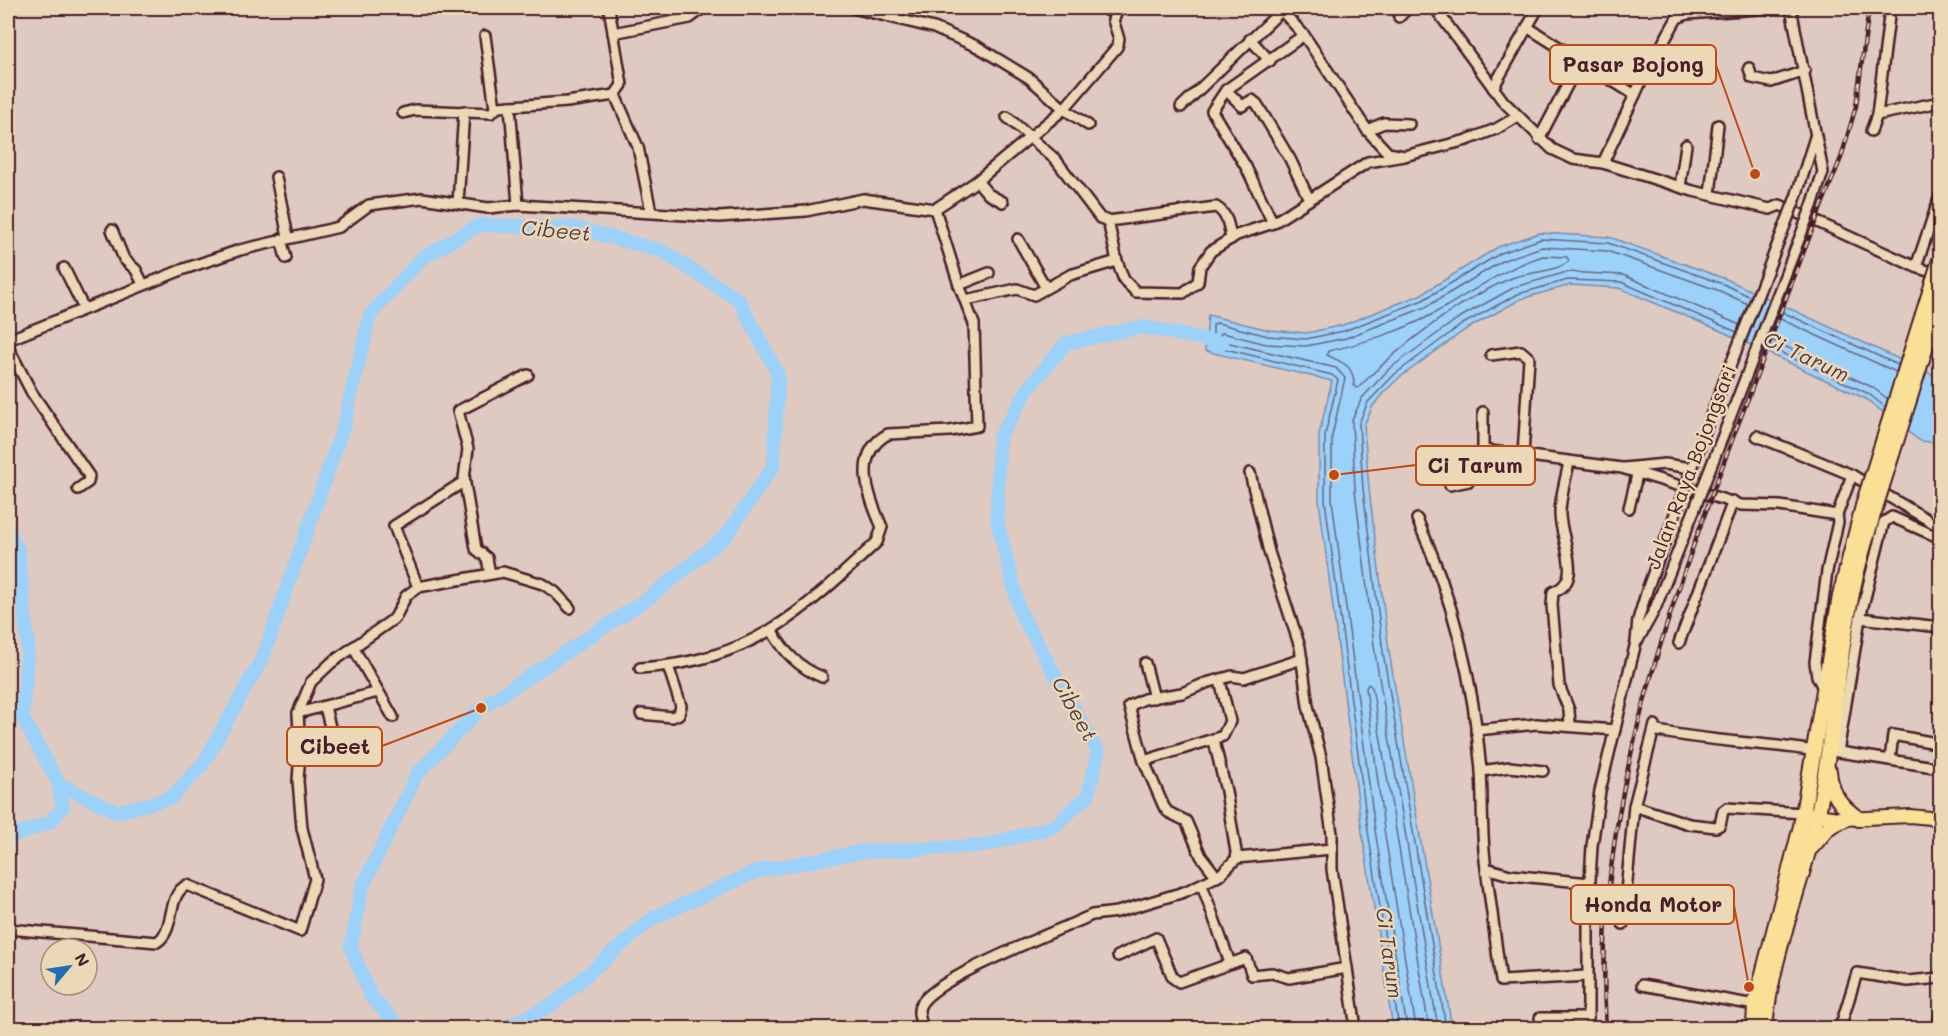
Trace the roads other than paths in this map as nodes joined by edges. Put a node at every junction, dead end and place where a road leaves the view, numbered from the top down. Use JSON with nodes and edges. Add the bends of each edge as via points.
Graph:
{"nodes":[{"id":1,"x":609,"y":8,"type":"edge"},
{"id":2,"x":703,"y":8,"type":"edge"},
{"id":3,"x":853,"y":8,"type":"edge"},
{"id":4,"x":1119,"y":8,"type":"edge"},
{"id":5,"x":1408,"y":8,"type":"edge"},
{"id":6,"x":1435,"y":8,"type":"edge"},
{"id":7,"x":1538,"y":8,"type":"edge"},
{"id":8,"x":1773,"y":8,"type":"edge"},
{"id":9,"x":1791,"y":8,"type":"edge"},
{"id":10,"x":1890,"y":8,"type":"edge"},
{"id":11,"x":1280,"y":9,"type":"edge"},
{"id":12,"x":1682,"y":11,"type":"edge"},
{"id":13,"x":1399,"y":17,"type":"dead end"},
{"id":14,"x":1527,"y":27,"type":"junction"},
{"id":15,"x":613,"y":33,"type":"junction"},
{"id":16,"x":1304,"y":35,"type":"junction"},
{"id":17,"x":485,"y":36,"type":"dead end"},
{"id":18,"x":1250,"y":39,"type":"junction"},
{"id":19,"x":1269,"y":61,"type":"junction"},
{"id":20,"x":1580,"y":61,"type":"junction"},
{"id":21,"x":1749,"y":68,"type":"dead end"},
{"id":22,"x":1805,"y":70,"type":"junction"},
{"id":23,"x":1493,"y":88,"type":"junction"},
{"id":24,"x":1226,"y":90,"type":"junction"},
{"id":25,"x":615,"y":95,"type":"junction"},
{"id":26,"x":1635,"y":95,"type":"junction"},
{"id":27,"x":1941,"y":102,"type":"edge"},
{"id":28,"x":510,"y":106,"type":"junction"},
{"id":29,"x":1181,"y":107,"type":"dead end"},
{"id":30,"x":495,"y":108,"type":"junction"},
{"id":31,"x":1064,"y":109,"type":"junction"},
{"id":32,"x":464,"y":111,"type":"junction"},
{"id":33,"x":403,"y":113,"type":"dead end"},
{"id":34,"x":1877,"y":115,"type":"junction"},
{"id":35,"x":1007,"y":117,"type":"dead end"},
{"id":36,"x":1517,"y":117,"type":"junction"},
{"id":37,"x":1088,"y":124,"type":"dead end"},
{"id":38,"x":1409,"y":124,"type":"dead end"},
{"id":39,"x":1718,"y":125,"type":"dead end"},
{"id":40,"x":1367,"y":130,"type":"junction"},
{"id":41,"x":1871,"y":131,"type":"dead end"},
{"id":42,"x":1816,"y":132,"type":"junction"},
{"id":43,"x":1029,"y":138,"type":"junction"},
{"id":44,"x":1539,"y":139,"type":"junction"},
{"id":45,"x":1686,"y":145,"type":"dead end"},
{"id":46,"x":1404,"y":156,"type":"junction"},
{"id":47,"x":1603,"y":163,"type":"junction"},
{"id":48,"x":276,"y":177,"type":"dead end"},
{"id":49,"x":977,"y":181,"type":"junction"},
{"id":50,"x":1680,"y":187,"type":"junction"},
{"id":51,"x":1710,"y":194,"type":"junction"},
{"id":52,"x":1941,"y":195,"type":"edge"},
{"id":53,"x":1309,"y":199,"type":"junction"},
{"id":54,"x":1002,"y":202,"type":"dead end"},
{"id":55,"x":459,"y":203,"type":"junction"},
{"id":56,"x":518,"y":205,"type":"junction"},
{"id":57,"x":935,"y":208,"type":"junction"},
{"id":58,"x":651,"y":212,"type":"junction"},
{"id":59,"x":1108,"y":221,"type":"junction"},
{"id":60,"x":1273,"y":223,"type":"junction"},
{"id":61,"x":112,"y":230,"type":"dead end"},
{"id":62,"x":285,"y":238,"type":"junction"},
{"id":63,"x":1018,"y":239,"type":"dead end"},
{"id":64,"x":1231,"y":239,"type":"junction"},
{"id":65,"x":286,"y":258,"type":"dead end"},
{"id":66,"x":1940,"y":259,"type":"edge"},
{"id":67,"x":1117,"y":261,"type":"junction"},
{"id":68,"x":1916,"y":267,"type":"junction"},
{"id":69,"x":64,"y":268,"type":"dead end"},
{"id":70,"x":989,"y":273,"type":"dead end"},
{"id":71,"x":1941,"y":275,"type":"edge"},
{"id":72,"x":143,"y":284,"type":"junction"},
{"id":73,"x":959,"y":285,"type":"junction"},
{"id":74,"x":1046,"y":288,"type":"junction"},
{"id":75,"x":966,"y":300,"type":"junction"},
{"id":76,"x":1941,"y":302,"type":"edge"},
{"id":77,"x":84,"y":309,"type":"junction"},
{"id":78,"x":8,"y":340,"type":"edge"},
{"id":79,"x":8,"y":347,"type":"edge"},
{"id":80,"x":1491,"y":355,"type":"dead end"},
{"id":81,"x":528,"y":375,"type":"dead end"},
{"id":82,"x":1483,"y":412,"type":"dead end"},
{"id":83,"x":1757,"y":436,"type":"dead end"},
{"id":84,"x":1483,"y":450,"type":"junction"},
{"id":85,"x":1523,"y":455,"type":"junction"},
{"id":86,"x":1569,"y":462,"type":"junction"},
{"id":87,"x":1655,"y":466,"type":"junction"},
{"id":88,"x":1622,"y":468,"type":"junction"},
{"id":89,"x":1691,"y":468,"type":"junction"},
{"id":90,"x":1250,"y":473,"type":"dead end"},
{"id":91,"x":1636,"y":475,"type":"junction"},
{"id":92,"x":1852,"y":475,"type":"junction"},
{"id":93,"x":1654,"y":477,"type":"junction"},
{"id":94,"x":465,"y":481,"type":"junction"},
{"id":95,"x":1450,"y":485,"type":"dead end"},
{"id":96,"x":78,"y":489,"type":"dead end"},
{"id":97,"x":1733,"y":501,"type":"junction"},
{"id":98,"x":1870,"y":503,"type":"junction"},
{"id":99,"x":1629,"y":508,"type":"dead end"},
{"id":100,"x":1837,"y":516,"type":"junction"},
{"id":101,"x":1417,"y":519,"type":"dead end"},
{"id":102,"x":1671,"y":523,"type":"junction"},
{"id":103,"x":1941,"y":527,"type":"edge"},
{"id":104,"x":1687,"y":528,"type":"junction"},
{"id":105,"x":1941,"y":538,"type":"edge"},
{"id":106,"x":490,"y":574,"type":"junction"},
{"id":107,"x":418,"y":587,"type":"junction"},
{"id":108,"x":570,"y":608,"type":"dead end"},
{"id":109,"x":1860,"y":618,"type":"junction"},
{"id":110,"x":1941,"y":627,"type":"edge"},
{"id":111,"x":772,"y":631,"type":"junction"},
{"id":112,"x":1636,"y":642,"type":"junction"},
{"id":113,"x":1679,"y":643,"type":"dead end"},
{"id":114,"x":353,"y":647,"type":"junction"},
{"id":115,"x":1302,"y":659,"type":"junction"},
{"id":116,"x":1144,"y":663,"type":"dead end"},
{"id":117,"x":668,"y":666,"type":"junction"},
{"id":118,"x":640,"y":668,"type":"dead end"},
{"id":119,"x":822,"y":677,"type":"dead end"},
{"id":120,"x":1220,"y":681,"type":"junction"},
{"id":121,"x":378,"y":692,"type":"junction"},
{"id":122,"x":1825,"y":692,"type":"junction"},
{"id":123,"x":1154,"y":698,"type":"junction"},
{"id":124,"x":325,"y":707,"type":"junction"},
{"id":125,"x":298,"y":713,"type":"junction"},
{"id":126,"x":641,"y":714,"type":"dead end"},
{"id":127,"x":393,"y":717,"type":"dead end"},
{"id":128,"x":1570,"y":725,"type":"junction"},
{"id":129,"x":1476,"y":730,"type":"junction"},
{"id":130,"x":1615,"y":730,"type":"junction"},
{"id":131,"x":1214,"y":741,"type":"junction"},
{"id":132,"x":1936,"y":743,"type":"dead end"},
{"id":133,"x":1827,"y":751,"type":"junction"},
{"id":134,"x":338,"y":759,"type":"dead end"},
{"id":135,"x":1890,"y":760,"type":"junction"},
{"id":136,"x":1144,"y":761,"type":"junction"},
{"id":137,"x":1941,"y":768,"type":"edge"},
{"id":138,"x":1481,"y":771,"type":"junction"},
{"id":139,"x":1543,"y":771,"type":"dead end"},
{"id":140,"x":1634,"y":806,"type":"junction"},
{"id":141,"x":1804,"y":808,"type":"junction"},
{"id":142,"x":1818,"y":811,"type":"junction"},
{"id":143,"x":1852,"y":819,"type":"junction"},
{"id":144,"x":1941,"y":819,"type":"edge"},
{"id":145,"x":1330,"y":849,"type":"junction"},
{"id":146,"x":1810,"y":851,"type":"junction"},
{"id":147,"x":1237,"y":858,"type":"junction"},
{"id":148,"x":1486,"y":867,"type":"junction"},
{"id":149,"x":1217,"y":877,"type":"junction"},
{"id":150,"x":1590,"y":883,"type":"junction"},
{"id":151,"x":1202,"y":885,"type":"junction"},
{"id":152,"x":1623,"y":924,"type":"dead end"},
{"id":153,"x":8,"y":929,"type":"edge"},
{"id":154,"x":1118,"y":956,"type":"dead end"},
{"id":155,"x":1230,"y":963,"type":"junction"},
{"id":156,"x":1347,"y":968,"type":"junction"},
{"id":157,"x":1588,"y":976,"type":"junction"},
{"id":158,"x":1941,"y":978,"type":"edge"},
{"id":159,"x":1641,"y":985,"type":"dead end"},
{"id":160,"x":1755,"y":1005,"type":"junction"},
{"id":161,"x":1941,"y":1014,"type":"edge"},
{"id":162,"x":1540,"y":1018,"type":"dead end"},
{"id":163,"x":1588,"y":1018,"type":"junction"},
{"id":164,"x":923,"y":1029,"type":"edge"},
{"id":165,"x":1356,"y":1029,"type":"edge"},
{"id":166,"x":1588,"y":1029,"type":"edge"},
{"id":167,"x":1748,"y":1029,"type":"edge"},
{"id":168,"x":1754,"y":1029,"type":"edge"},
{"id":169,"x":1765,"y":1029,"type":"edge"},
{"id":170,"x":1840,"y":1029,"type":"edge"},
{"id":171,"x":1938,"y":1029,"type":"edge"}],
"edges":[{"from":1,"to":15,"type":"street"},
{"from":2,"to":15,"type":"street","via":[[690,18]]},
{"from":3,"to":31,"type":"street","via":[[901,18],[962,40],[1029,78]]},
{"from":4,"to":31,"type":"street","via":[[1113,20],[1119,39],[1117,47]]},
{"from":5,"to":13,"type":"street"},
{"from":6,"to":23,"type":"street"},
{"from":7,"to":14,"type":"street"},
{"from":8,"to":12,"type":"street"},
{"from":9,"to":22,"type":"street","name":"Jalan Raya Bojongsari"},
{"from":10,"to":34,"type":"street"},
{"from":11,"to":16,"type":"street"},
{"from":11,"to":18,"type":"street"},
{"from":12,"to":26,"type":"street"},
{"from":14,"to":20,"type":"street"},
{"from":14,"to":23,"type":"street"},
{"from":15,"to":25,"type":"street","via":[[622,86]]},
{"from":16,"to":19,"type":"street"},
{"from":16,"to":40,"type":"street"},
{"from":17,"to":30,"type":"street"},
{"from":18,"to":19,"type":"street"},
{"from":18,"to":29,"type":"street"},
{"from":19,"to":24,"type":"street"},
{"from":20,"to":26,"type":"street"},
{"from":20,"to":44,"type":"street"},
{"from":21,"to":22,"type":"street","via":[[1752,78],[1771,82]]},
{"from":22,"to":42,"type":"street","name":"Jalan Raya Bojongsari"},
{"from":23,"to":36,"type":"street"},
{"from":24,"to":53,"type":"street","via":[[1242,106],[1252,100],[1257,104]]},
{"from":24,"to":60,"type":"street","via":[[1212,111]]},
{"from":25,"to":28,"type":"street"},
{"from":25,"to":58,"type":"street","via":[[638,147]]},
{"from":26,"to":47,"type":"street"},
{"from":27,"to":34,"type":"street"},
{"from":28,"to":30,"type":"street"},
{"from":28,"to":56,"type":"street"},
{"from":30,"to":32,"type":"street","via":[[491,113]]},
{"from":31,"to":37,"type":"street"},
{"from":31,"to":43,"type":"street"},
{"from":32,"to":33,"type":"street"},
{"from":32,"to":55,"type":"street"},
{"from":34,"to":41,"type":"street"},
{"from":35,"to":43,"type":"street"},
{"from":36,"to":44,"type":"street"},
{"from":36,"to":46,"type":"street","via":[[1482,136]]},
{"from":38,"to":40,"type":"street","via":[[1384,123]]},
{"from":39,"to":51,"type":"street"},
{"from":40,"to":46,"type":"street","via":[[1388,153]]},
{"from":42,"to":89,"type":"street","name":"Jalan Raya Bojongsari","bridge":true,"via":[[1796,197]]},
{"from":42,"to":104,"type":"street","name":"Jalan Raya Bojongsari","bridge":true,"via":[[1823,172],[1812,206]]},
{"from":43,"to":49,"type":"street"},
{"from":43,"to":59,"type":"street","via":[[1056,160],[1095,214]]},
{"from":44,"to":47,"type":"street","via":[[1573,159]]},
{"from":45,"to":50,"type":"street"},
{"from":46,"to":53,"type":"street","via":[[1368,162]]},
{"from":47,"to":50,"type":"street"},
{"from":48,"to":62,"type":"street"},
{"from":49,"to":54,"type":"street"},
{"from":49,"to":57,"type":"street"},
{"from":50,"to":51,"type":"street"},
{"from":51,"to":68,"type":"street","via":[[1770,209],[1780,205]]},
{"from":52,"to":68,"type":"street"},
{"from":53,"to":60,"type":"street"},
{"from":55,"to":56,"type":"street","via":[[488,208]]},
{"from":55,"to":62,"type":"street","via":[[422,198],[369,205],[339,227]]},
{"from":56,"to":58,"type":"street"},
{"from":57,"to":58,"type":"street","via":[[863,198],[806,211],[742,216]]},
{"from":57,"to":73,"type":"street"},
{"from":59,"to":64,"type":"street","via":[[1216,207],[1228,222]]},
{"from":59,"to":67,"type":"street"},
{"from":60,"to":64,"type":"street"},
{"from":61,"to":72,"type":"street","via":[[124,260],[136,270]]},
{"from":62,"to":65,"type":"street"},
{"from":62,"to":72,"type":"street"},
{"from":63,"to":74,"type":"street"},
{"from":64,"to":67,"type":"street","via":[[1211,251],[1200,267],[1198,282],[1183,293],[1136,292],[1124,280]]},
{"from":66,"to":98,"type":"highway","bridge":true},
{"from":67,"to":74,"type":"street","via":[[1070,275]]},
{"from":68,"to":71,"type":"street"},
{"from":69,"to":77,"type":"street"},
{"from":70,"to":73,"type":"street"},
{"from":72,"to":77,"type":"street"},
{"from":73,"to":75,"type":"street"},
{"from":74,"to":75,"type":"street","via":[[1034,295],[1017,289]]},
{"from":75,"to":111,"type":"street","via":[[974,324],[977,426],[888,434],[881,438],[870,451],[865,472],[881,535],[825,591]]},
{"from":76,"to":98,"type":"highway","bridge":true},
{"from":77,"to":78,"type":"street"},
{"from":79,"to":96,"type":"street","via":[[32,393],[88,476],[88,482]]},
{"from":80,"to":85,"type":"street","via":[[1521,351],[1529,358]]},
{"from":81,"to":94,"type":"street","via":[[458,411],[468,449]]},
{"from":82,"to":84,"type":"street"},
{"from":83,"to":92,"type":"street"},
{"from":84,"to":85,"type":"street"},
{"from":84,"to":95,"type":"street","via":[[1468,481]]},
{"from":85,"to":86,"type":"street"},
{"from":86,"to":88,"type":"street"},
{"from":86,"to":128,"type":"street","via":[[1560,522],[1569,570],[1562,588],[1553,592],[1552,604],[1559,686],[1569,710]]},
{"from":87,"to":88,"type":"street"},
{"from":87,"to":89,"type":"street"},
{"from":87,"to":93,"type":"street"},
{"from":88,"to":91,"type":"street"},
{"from":89,"to":102,"type":"street","name":"Jalan Raya Bojongsari","bridge":true},
{"from":90,"to":115,"type":"street"},
{"from":91,"to":93,"type":"street"},
{"from":91,"to":99,"type":"street"},
{"from":92,"to":100,"type":"street"},
{"from":92,"to":103,"type":"street"},
{"from":93,"to":97,"type":"street"},
{"from":94,"to":106,"type":"street","via":[[476,549],[487,558]]},
{"from":94,"to":107,"type":"street","via":[[394,526]]},
{"from":97,"to":100,"type":"street"},
{"from":97,"to":113,"type":"street"},
{"from":98,"to":122,"type":"highway","via":[[1845,568]]},
{"from":98,"to":133,"type":"highway","via":[[1847,616]]},
{"from":100,"to":122,"type":"street","via":[[1815,662]]},
{"from":101,"to":129,"type":"street","via":[[1451,605]]},
{"from":102,"to":104,"type":"street"},
{"from":102,"to":112,"type":"street","name":"Jalan Raya Bojongsari","via":[[1638,620]]},
{"from":104,"to":112,"type":"street","name":"Jalan Raya Bojongsari","via":[[1655,609]]},
{"from":105,"to":109,"type":"street","via":[[1887,518]]},
{"from":106,"to":107,"type":"street"},
{"from":106,"to":108,"type":"street","via":[[512,573],[543,584]]},
{"from":107,"to":114,"type":"street","via":[[406,596],[395,618]]},
{"from":109,"to":110,"type":"street"},
{"from":109,"to":133,"type":"street"},
{"from":111,"to":117,"type":"street","via":[[739,647]]},
{"from":111,"to":119,"type":"street","via":[[784,652]]},
{"from":112,"to":130,"type":"street","name":"Jalan Raya Bojongsari"},
{"from":114,"to":121,"type":"street"},
{"from":114,"to":125,"type":"street","via":[[311,682]]},
{"from":115,"to":120,"type":"street","via":[[1244,678],[1232,676]]},
{"from":115,"to":145,"type":"street","via":[[1308,706],[1322,757],[1332,834]]},
{"from":116,"to":123,"type":"street"},
{"from":117,"to":118,"type":"street"},
{"from":117,"to":126,"type":"street","via":[[681,706],[679,714]]},
{"from":120,"to":123,"type":"street"},
{"from":120,"to":131,"type":"street","via":[[1230,721],[1222,736]]},
{"from":121,"to":124,"type":"street"},
{"from":121,"to":127,"type":"street"},
{"from":122,"to":133,"type":"highway"},
{"from":123,"to":136,"type":"street","via":[[1129,706]]},
{"from":124,"to":125,"type":"street"},
{"from":124,"to":134,"type":"street"},
{"from":125,"to":153,"type":"street","via":[[297,781],[302,828],[315,879],[300,931],[187,885],[177,893],[164,937],[157,942]]},
{"from":128,"to":129,"type":"street","via":[[1505,725]]},
{"from":128,"to":130,"type":"street"},
{"from":129,"to":138,"type":"street"},
{"from":130,"to":150,"type":"street","name":"Jalan Raya Bojongsari","via":[[1596,814]]},
{"from":131,"to":136,"type":"street"},
{"from":131,"to":147,"type":"street"},
{"from":132,"to":135,"type":"street","via":[[1893,735]]},
{"from":133,"to":135,"type":"street"},
{"from":133,"to":140,"type":"street","via":[[1654,727]]},
{"from":133,"to":141,"type":"highway"},
{"from":133,"to":142,"type":"highway"},
{"from":133,"to":143,"type":"highway","via":[[1835,796]]},
{"from":135,"to":137,"type":"street"},
{"from":136,"to":149,"type":"street","via":[[1166,810],[1186,821],[1201,856]]},
{"from":138,"to":139,"type":"street","via":[[1510,767]]},
{"from":138,"to":148,"type":"street"},
{"from":140,"to":141,"type":"street","via":[[1689,824],[1716,827],[1727,808]]},
{"from":140,"to":152,"type":"street"},
{"from":141,"to":142,"type":"main road"},
{"from":141,"to":160,"type":"highway"},
{"from":142,"to":143,"type":"main road"},
{"from":142,"to":146,"type":"highway"},
{"from":143,"to":144,"type":"main road"},
{"from":143,"to":146,"type":"highway","via":[[1829,827]]},
{"from":145,"to":147,"type":"street"},
{"from":145,"to":156,"type":"street"},
{"from":146,"to":169,"type":"highway","via":[[1769,993]]},
{"from":147,"to":149,"type":"street"},
{"from":148,"to":150,"type":"street","via":[[1510,875]]},
{"from":148,"to":157,"type":"street","via":[[1501,981]]},
{"from":149,"to":151,"type":"street"},
{"from":150,"to":157,"type":"street","name":"Jalan Raya Bojongsari"},
{"from":151,"to":155,"type":"street"},
{"from":151,"to":164,"type":"street","via":[[1117,912],[1092,915],[956,977],[924,1001],[919,1015]]},
{"from":154,"to":155,"type":"street","via":[[1156,938],[1173,978],[1179,982]]},
{"from":155,"to":156,"type":"street","via":[[1246,958],[1252,975],[1272,973],[1289,978]]},
{"from":156,"to":165,"type":"street"},
{"from":157,"to":163,"type":"street","name":"Jalan Raya Bojongsari"},
{"from":158,"to":170,"type":"street","via":[[1908,981],[1857,973]]},
{"from":159,"to":160,"type":"street"},
{"from":160,"to":167,"type":"main road"},
{"from":160,"to":168,"type":"highway"},
{"from":161,"to":171,"type":"street"},
{"from":162,"to":163,"type":"street"},
{"from":163,"to":166,"type":"street","name":"Jalan Raya Bojongsari"}]}
